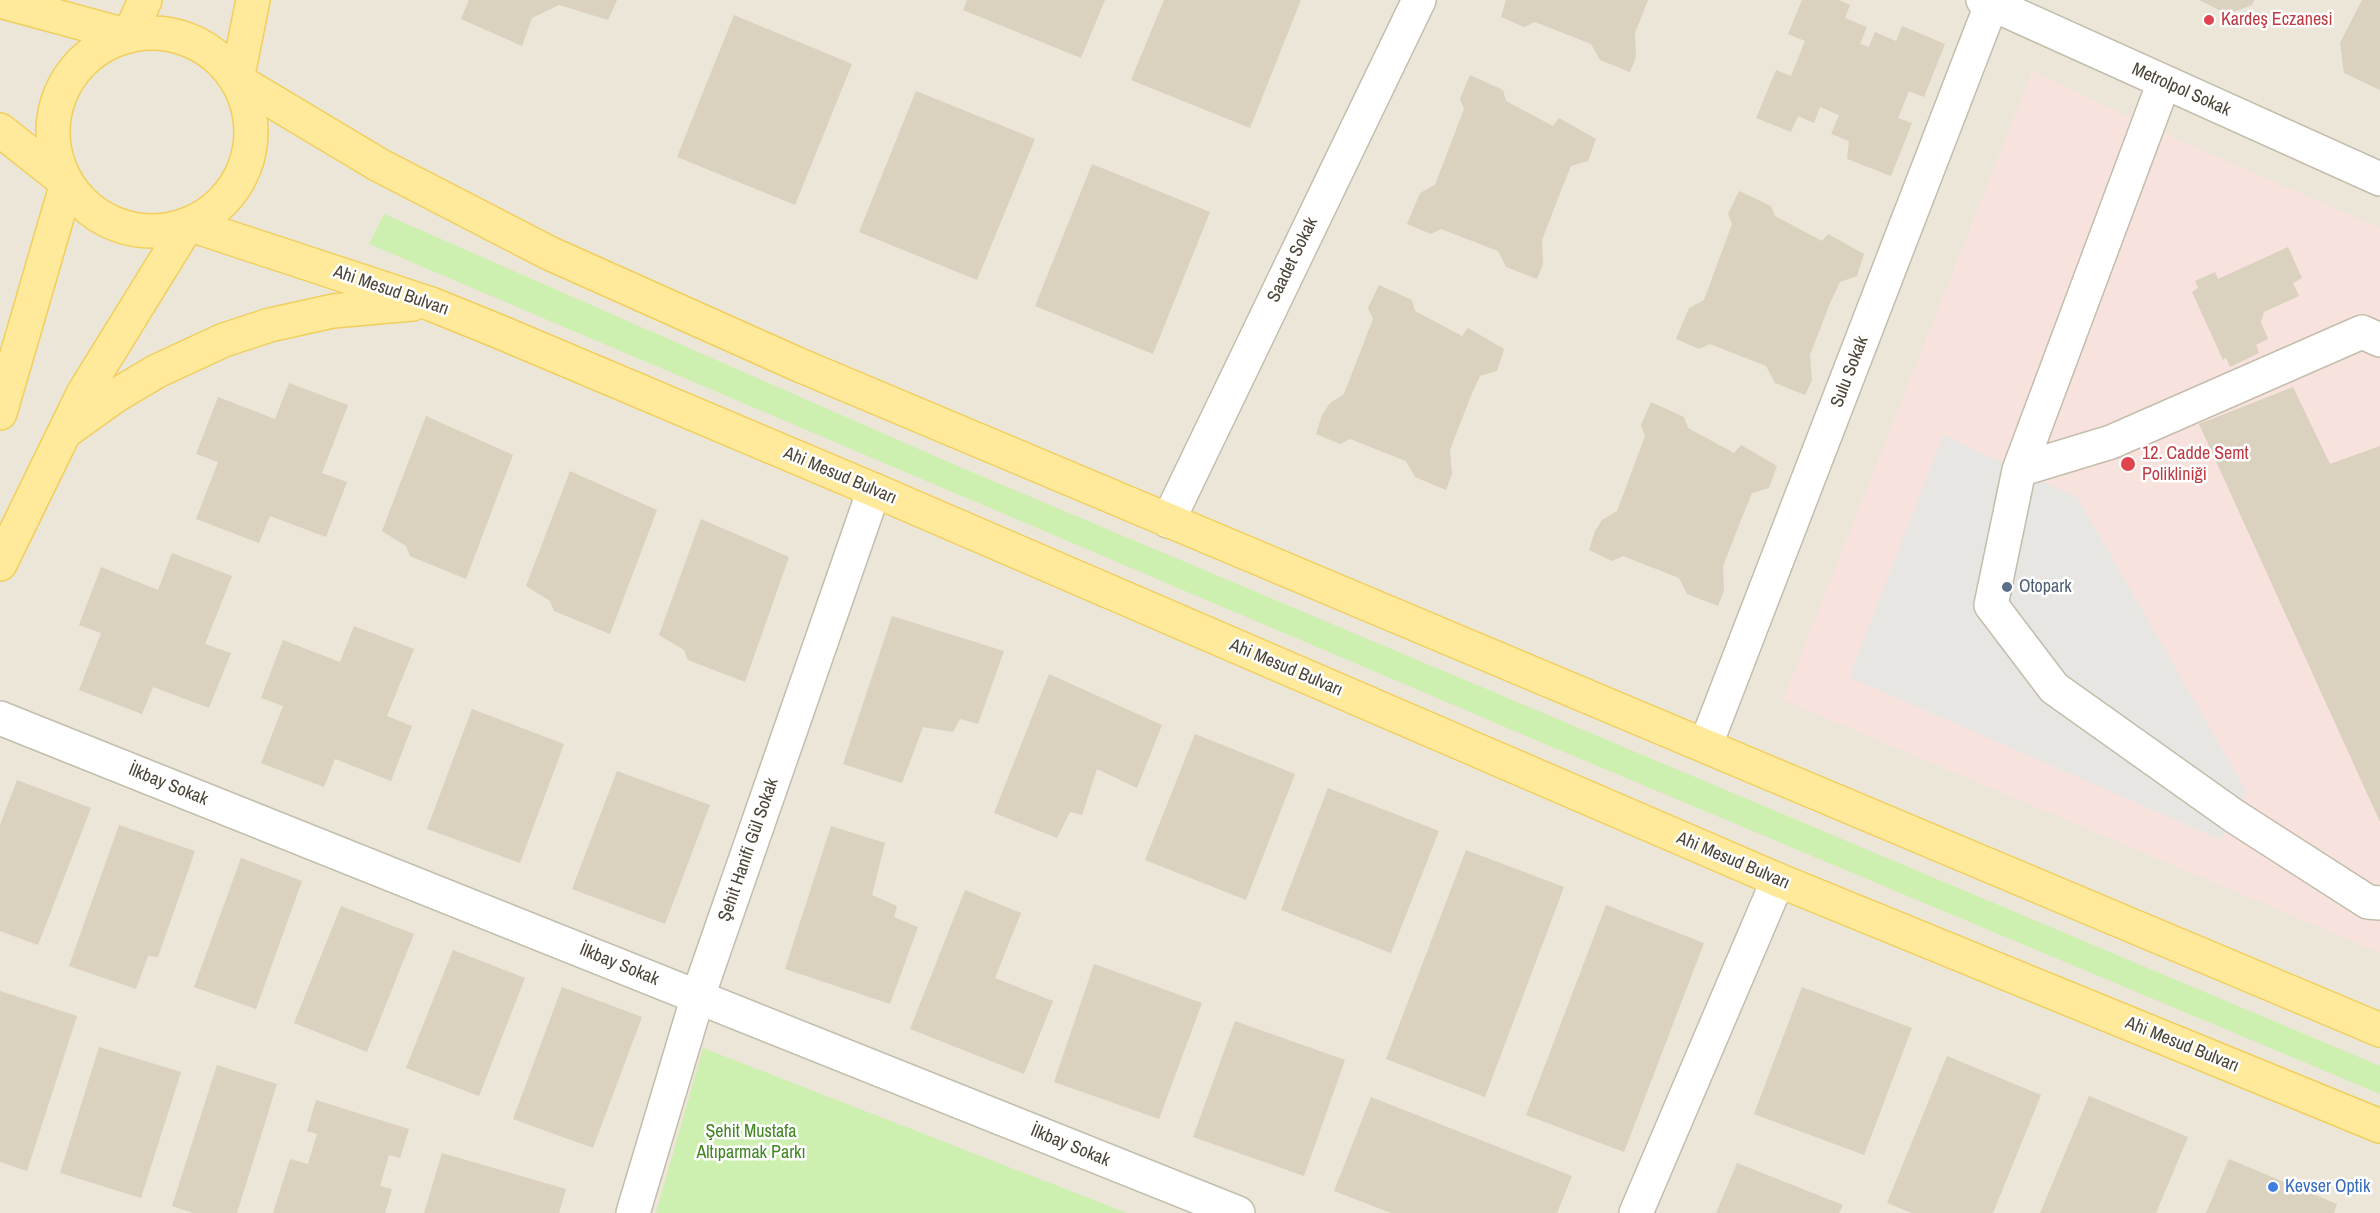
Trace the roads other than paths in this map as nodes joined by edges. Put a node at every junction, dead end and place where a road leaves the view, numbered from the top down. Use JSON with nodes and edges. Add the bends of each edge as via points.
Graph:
{"nodes":[{"id":1,"x":145,"y":0,"type":"edge"},
{"id":2,"x":253,"y":0,"type":"edge"},
{"id":3,"x":1419,"y":0,"type":"edge"},
{"id":4,"x":0,"y":1,"type":"edge"},
{"id":5,"x":1989,"y":1,"type":"edge"},
{"id":6,"x":129,"y":36,"type":"junction"},
{"id":7,"x":237,"y":80,"type":"junction"},
{"id":8,"x":2164,"y":82,"type":"junction"},
{"id":9,"x":0,"y":130,"type":"edge"},
{"id":10,"x":2380,"y":179,"type":"edge"},
{"id":11,"x":67,"y":183,"type":"junction"},
{"id":12,"x":188,"y":224,"type":"junction"},
{"id":13,"x":431,"y":304,"type":"junction"},
{"id":14,"x":2380,"y":340,"type":"edge"},
{"id":15,"x":0,"y":358,"type":"edge"},
{"id":16,"x":2,"y":405,"type":"edge"},
{"id":17,"x":62,"y":434,"type":"junction"},
{"id":18,"x":2019,"y":470,"type":"junction"},
{"id":19,"x":874,"y":490,"type":"junction"},
{"id":20,"x":1168,"y":521,"type":"junction"},
{"id":21,"x":0,"y":564,"type":"edge"},
{"id":22,"x":0,"y":718,"type":"edge"},
{"id":23,"x":1706,"y":744,"type":"junction"},
{"id":24,"x":1778,"y":880,"type":"junction"},
{"id":25,"x":2380,"y":903,"type":"edge"},
{"id":26,"x":698,"y":996,"type":"junction"},
{"id":27,"x":2380,"y":1030,"type":"edge"},
{"id":28,"x":2380,"y":1126,"type":"edge"},
{"id":29,"x":633,"y":1213,"type":"edge"},
{"id":30,"x":1238,"y":1213,"type":"edge"},
{"id":31,"x":1636,"y":1213,"type":"edge"}],
"edges":[{"from":1,"to":6,"type":"main road"},
{"from":2,"to":7,"type":"main road"},
{"from":3,"to":20,"type":"street","name":"Saadet Sokak"},
{"from":4,"to":6,"type":"main road","name":"Ahi Mesud Bulvarı"},
{"from":5,"to":8,"type":"street","name":"Metrolpol Sokak"},
{"from":5,"to":23,"type":"street","name":"Sulu Sokak"},
{"from":6,"to":7,"type":"main road","name":"Ahi Mesud Bulvarı","via":[[154,33],[194,42],[221,61]]},
{"from":6,"to":11,"type":"main road","name":"Ahi Mesud Bulvarı","via":[[106,44],[87,57],[60,94],[53,139]]},
{"from":7,"to":12,"type":"main road","name":"Ahi Mesud Bulvarı","via":[[247,102],[251,126],[242,175],[228,196]]},
{"from":7,"to":20,"type":"main road","name":"Ahi Mesud Bulvarı","via":[[378,165],[549,254]]},
{"from":8,"to":10,"type":"street","name":"Metrolpol Sokak"},
{"from":8,"to":18,"type":"street"},
{"from":9,"to":11,"type":"main road","name":"Ahi Mesud Bulvarı"},
{"from":11,"to":12,"type":"main road","name":"Ahi Mesud Bulvarı","via":[[82,201],[120,225],[143,230]]},
{"from":11,"to":16,"type":"main road"},
{"from":12,"to":13,"type":"main road","name":"Ahi Mesud Bulvarı"},
{"from":12,"to":17,"type":"main road"},
{"from":13,"to":17,"type":"main road","via":[[333,311],[224,340],[157,371]]},
{"from":13,"to":19,"type":"main road","name":"Ahi Mesud Bulvarı"},
{"from":14,"to":18,"type":"street","via":[[2362,332],[2111,442]]},
{"from":15,"to":16,"type":"main road"},
{"from":17,"to":21,"type":"main road"},
{"from":18,"to":25,"type":"street","via":[[1991,605],[2054,688],[2234,816],[2368,902]]},
{"from":19,"to":24,"type":"main road","name":"Ahi Mesud Bulvarı"},
{"from":19,"to":26,"type":"street","name":"Şehit Hanifi Gül Sokak"},
{"from":20,"to":23,"type":"main road","name":"Ahi Mesud Bulvarı"},
{"from":22,"to":26,"type":"street","name":"İlkbay Sokak"},
{"from":23,"to":27,"type":"main road","name":"Ahi Mesud Bulvarı"},
{"from":24,"to":28,"type":"main road","name":"Ahi Mesud Bulvarı"},
{"from":24,"to":31,"type":"street"},
{"from":26,"to":29,"type":"street","name":"Şehit Hanifi Gül Sokak"},
{"from":26,"to":30,"type":"street","name":"İlkbay Sokak"}]}
